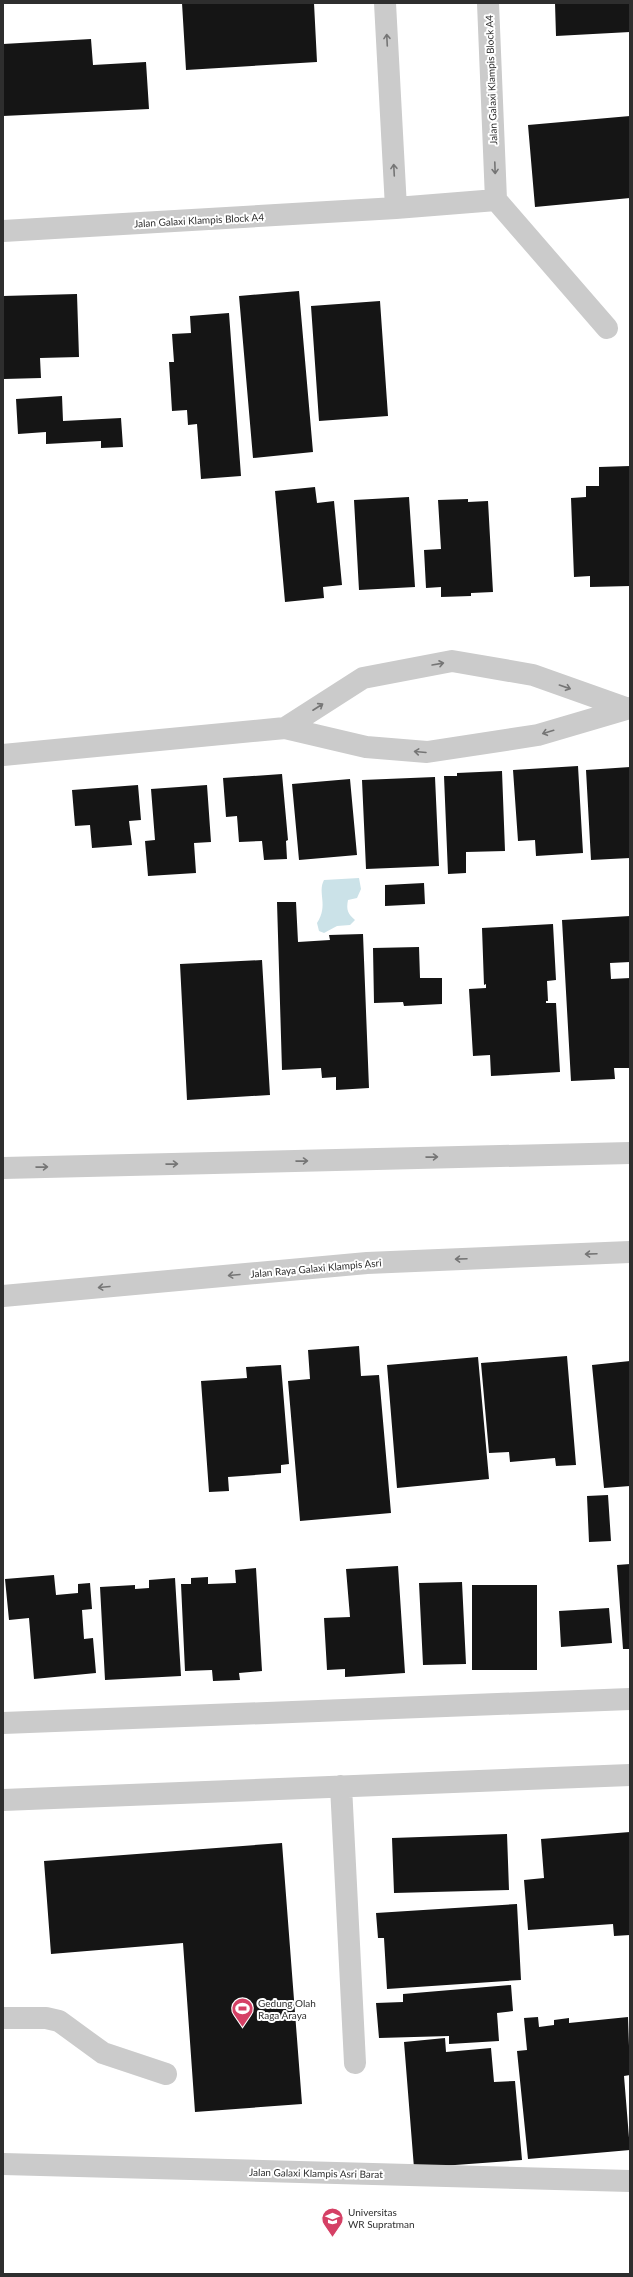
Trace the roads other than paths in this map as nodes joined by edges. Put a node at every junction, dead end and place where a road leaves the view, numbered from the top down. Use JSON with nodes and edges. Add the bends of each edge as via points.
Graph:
{"nodes":[{"id":1,"x":385,"y":3,"type":"edge"},
{"id":2,"x":488,"y":3,"type":"edge"},
{"id":3,"x":496,"y":200,"type":"junction"},
{"id":4,"x":396,"y":208,"type":"junction"},
{"id":5,"x":3,"y":231,"type":"edge"},
{"id":6,"x":607,"y":328,"type":"dead end"},
{"id":7,"x":628,"y":708,"type":"edge"},
{"id":8,"x":285,"y":728,"type":"junction"},
{"id":9,"x":3,"y":755,"type":"edge"},
{"id":10,"x":630,"y":1153,"type":"edge"},
{"id":11,"x":3,"y":1168,"type":"edge"},
{"id":12,"x":630,"y":1252,"type":"edge"},
{"id":13,"x":3,"y":1296,"type":"edge"},
{"id":14,"x":630,"y":1699,"type":"edge"},
{"id":15,"x":3,"y":1723,"type":"edge"},
{"id":16,"x":630,"y":1775,"type":"edge"},
{"id":17,"x":340,"y":1786,"type":"junction"},
{"id":18,"x":3,"y":1800,"type":"edge"},
{"id":19,"x":3,"y":2018,"type":"edge"},
{"id":20,"x":354,"y":2063,"type":"dead end"},
{"id":21,"x":166,"y":2074,"type":"dead end"},
{"id":22,"x":3,"y":2164,"type":"edge"},
{"id":23,"x":630,"y":2181,"type":"edge"}],
"edges":[{"from":4,"to":1,"type":"street","one_way":true},
{"from":2,"to":3,"type":"street","name":"Jalan Galaxi Klampis Block A4","one_way":true},
{"from":3,"to":4,"type":"street","name":"Jalan Galaxi Klampis Block A4"},
{"from":3,"to":6,"type":"street"},
{"from":4,"to":5,"type":"street","name":"Jalan Galaxi Klampis Block A4"},
{"from":7,"to":8,"type":"street","one_way":true,"via":[[538,735],[427,752],[366,747]]},
{"from":8,"to":7,"type":"street","one_way":true,"via":[[363,678],[452,661],[533,675]]},
{"from":8,"to":9,"type":"street"},
{"from":11,"to":10,"type":"street","one_way":true},
{"from":12,"to":13,"type":"street","name":"Jalan Raya Galaxi Klampis Asri","one_way":true,"via":[[367,1263]]},
{"from":14,"to":15,"type":"street"},
{"from":16,"to":17,"type":"street"},
{"from":17,"to":18,"type":"street"},
{"from":17,"to":20,"type":"street"},
{"from":19,"to":21,"type":"street","via":[[46,2018],[59,2021],[103,2053]]},
{"from":22,"to":23,"type":"street","name":"Jalan Galaxi Klampis Asri Barat"}]}
